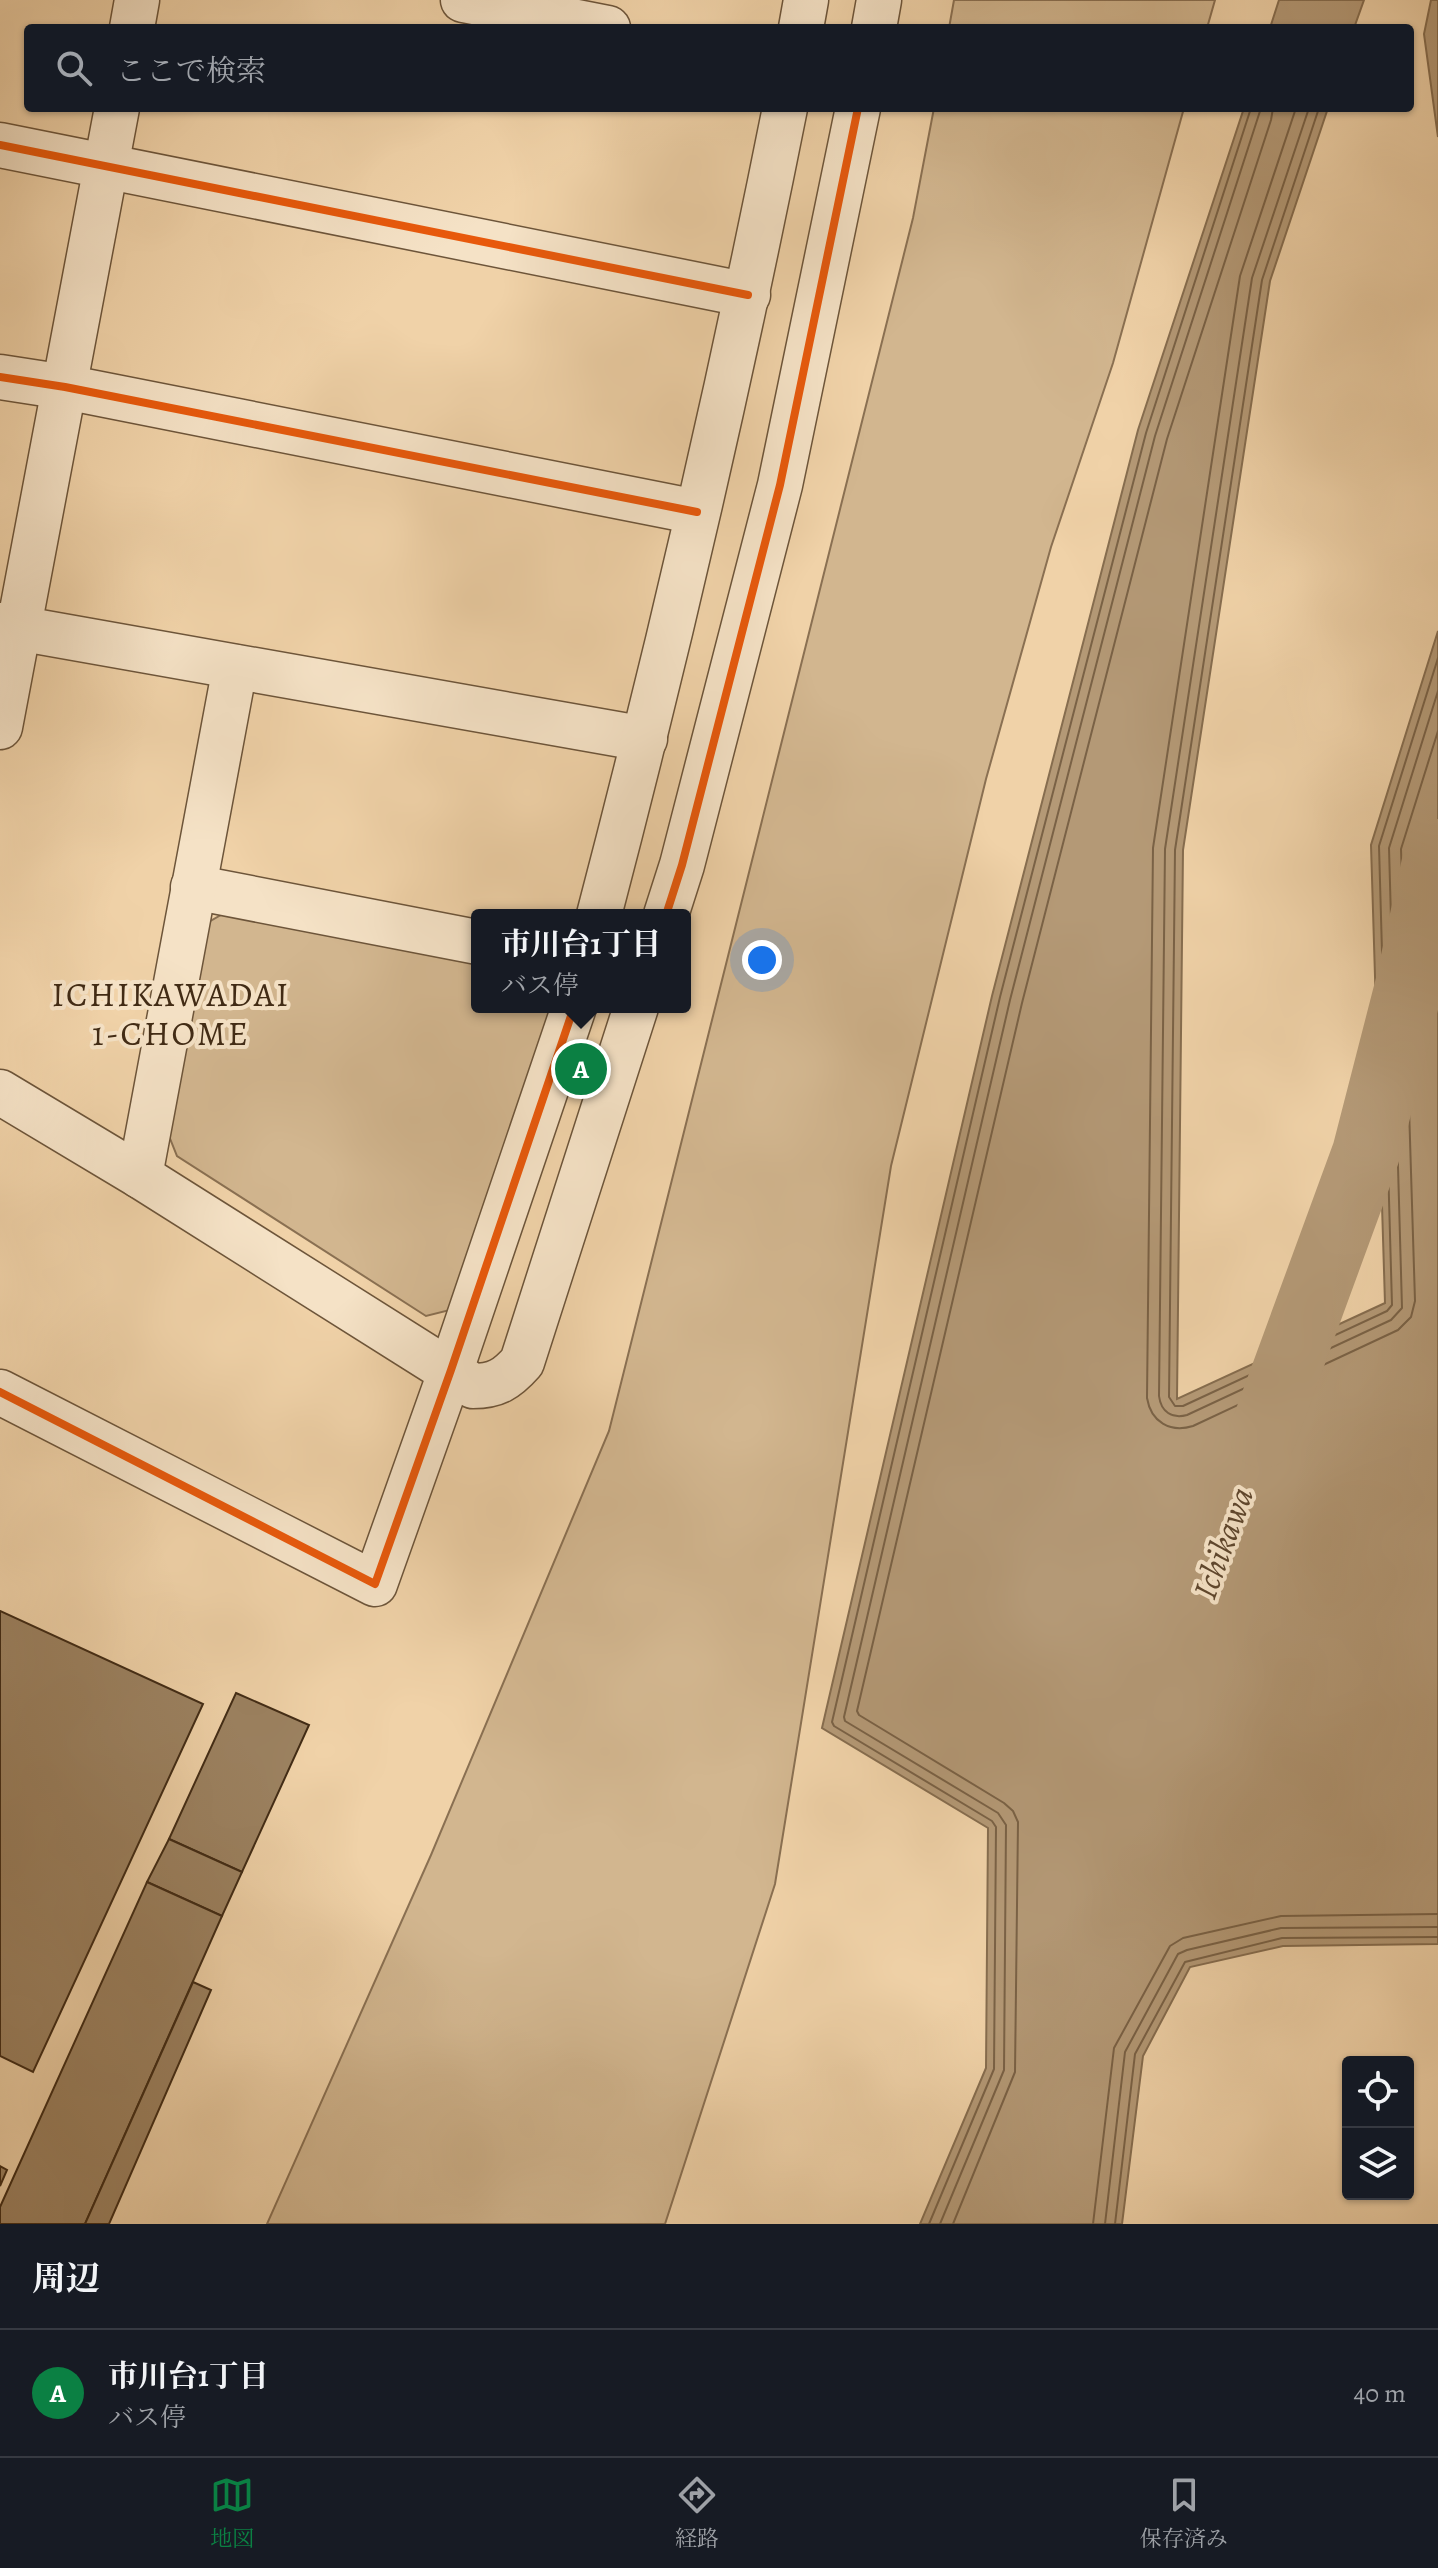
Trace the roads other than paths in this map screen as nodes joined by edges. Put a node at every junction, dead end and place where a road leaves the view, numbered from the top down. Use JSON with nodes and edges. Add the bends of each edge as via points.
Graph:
{"nodes":[{"id":1,"x":137,"y":0,"type":"edge"},
{"id":2,"x":463,"y":0,"type":"edge"},
{"id":3,"x":806,"y":0,"type":"edge"},
{"id":4,"x":879,"y":0,"type":"edge"},
{"id":5,"x":133,"y":24,"type":"edge"},
{"id":6,"x":587,"y":24,"type":"edge"},
{"id":7,"x":802,"y":24,"type":"edge"},
{"id":8,"x":875,"y":24,"type":"edge"},
{"id":9,"x":116,"y":112,"type":"edge"},
{"id":10,"x":784,"y":112,"type":"edge"},
{"id":11,"x":857,"y":112,"type":"edge"},
{"id":12,"x":0,"y":145,"type":"edge"},
{"id":13,"x":105,"y":166,"type":"junction"},
{"id":14,"x":748,"y":295,"type":"junction"},
{"id":15,"x":0,"y":377,"type":"edge"},
{"id":16,"x":65,"y":387,"type":"junction"},
{"id":17,"x":697,"y":512,"type":"junction"},
{"id":18,"x":10,"y":627,"type":"edge"},
{"id":19,"x":235,"y":667,"type":"junction"},
{"id":20,"x":0,"y":727,"type":"edge"},
{"id":21,"x":645,"y":739,"type":"junction"},
{"id":22,"x":193,"y":887,"type":"junction"},
{"id":23,"x":601,"y":909,"type":"edge"},
{"id":24,"x":668,"y":909,"type":"edge"},
{"id":25,"x":471,"y":941,"type":"edge"},
{"id":26,"x":572,"y":1013,"type":"edge"},
{"id":27,"x":634,"y":1013,"type":"edge"},
{"id":28,"x":0,"y":1092,"type":"edge"},
{"id":29,"x":140,"y":1176,"type":"junction"},
{"id":30,"x":451,"y":1370,"type":"junction"},
{"id":31,"x":0,"y":1392,"type":"edge"}],
"edges":[{"from":1,"to":5,"type":"street"},
{"from":2,"to":6,"type":"street"},
{"from":3,"to":7,"type":"street"},
{"from":4,"to":8,"type":"street"},
{"from":9,"to":13,"type":"street"},
{"from":10,"to":14,"type":"street"},
{"from":11,"to":24,"type":"street","via":[[780,485]]},
{"from":12,"to":13,"type":"street"},
{"from":13,"to":14,"type":"street"},
{"from":13,"to":16,"type":"street"},
{"from":14,"to":17,"type":"street"},
{"from":15,"to":16,"type":"street"},
{"from":16,"to":17,"type":"street"},
{"from":16,"to":18,"type":"street"},
{"from":17,"to":21,"type":"street"},
{"from":18,"to":19,"type":"street"},
{"from":18,"to":20,"type":"street"},
{"from":19,"to":21,"type":"street"},
{"from":19,"to":22,"type":"street"},
{"from":21,"to":23,"type":"street"},
{"from":22,"to":25,"type":"street"},
{"from":22,"to":29,"type":"street"},
{"from":26,"to":30,"type":"street"},
{"from":27,"to":30,"type":"street","via":[[522,1362],[506,1380],[488,1386],[473,1386]]},
{"from":28,"to":29,"type":"street"},
{"from":29,"to":30,"type":"street"},
{"from":30,"to":31,"type":"street","via":[[375,1584]]}]}
